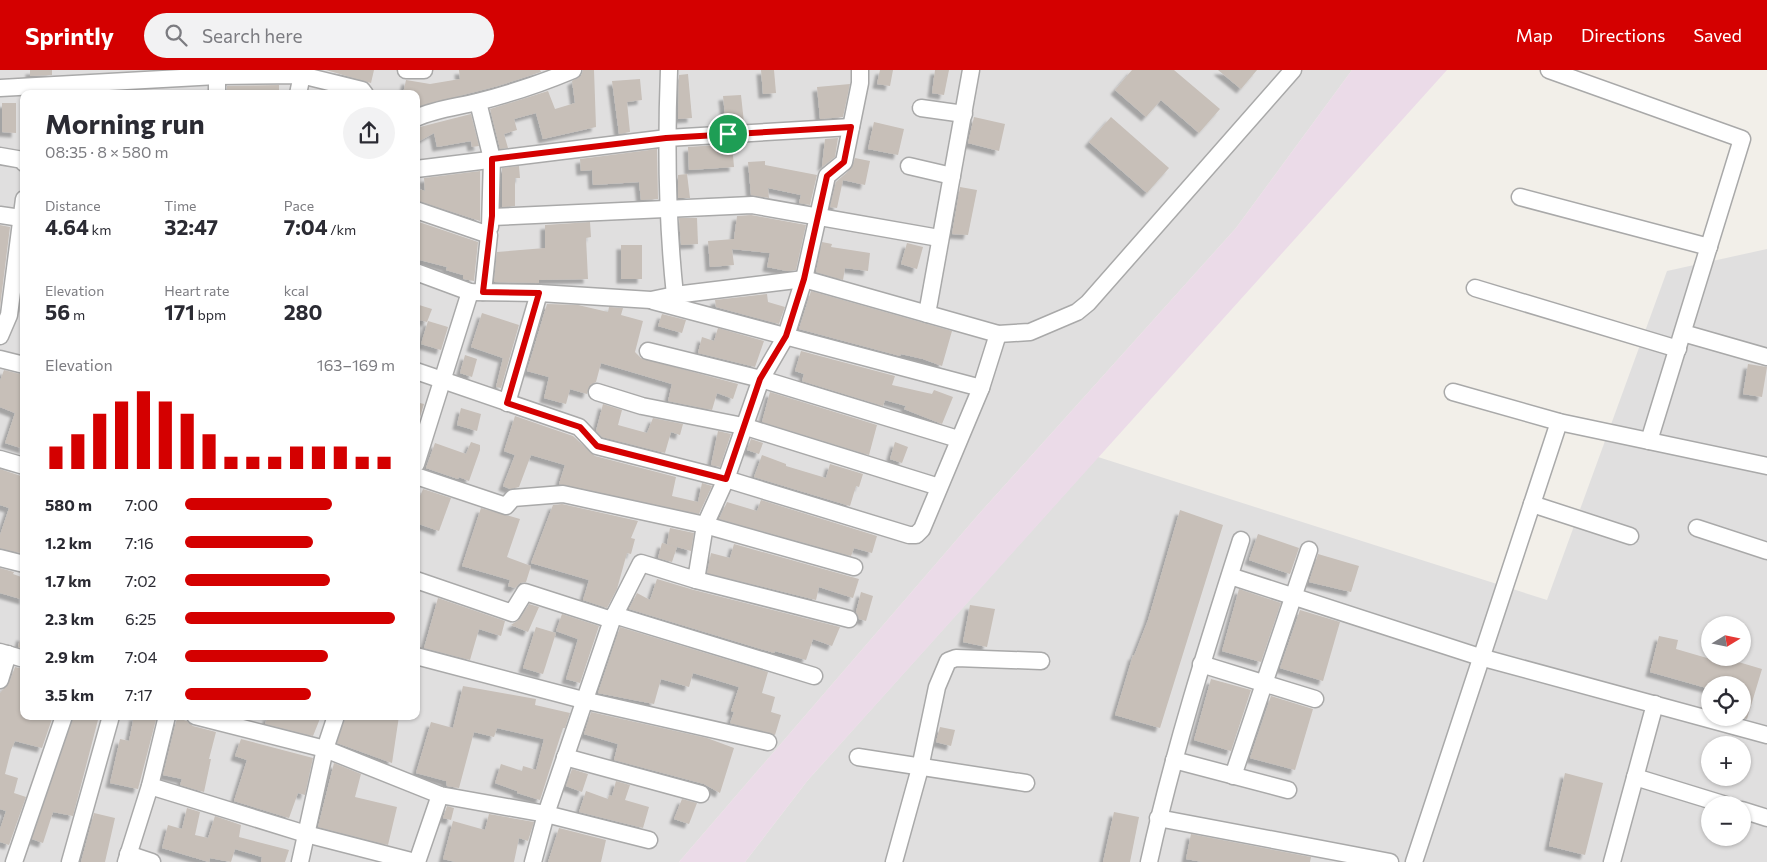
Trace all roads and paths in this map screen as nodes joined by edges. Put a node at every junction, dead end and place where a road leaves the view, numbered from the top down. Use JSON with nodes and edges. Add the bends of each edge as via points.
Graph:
{"nodes":[{"id":1,"x":406,"y":70,"type":"edge"},
{"id":2,"x":424,"y":70,"type":"edge"},
{"id":3,"x":573,"y":70,"type":"edge"},
{"id":4,"x":669,"y":70,"type":"edge"},
{"id":5,"x":860,"y":70,"type":"edge"},
{"id":6,"x":971,"y":70,"type":"edge"},
{"id":7,"x":1292,"y":70,"type":"edge"},
{"id":8,"x":1549,"y":70,"type":"edge"},
{"id":9,"x":302,"y":72,"type":"edge"},
{"id":10,"x":217,"y":76,"type":"junction"},
{"id":11,"x":0,"y":88,"type":"edge"},
{"id":12,"x":217,"y":90,"type":"edge"},
{"id":13,"x":299,"y":90,"type":"edge"},
{"id":14,"x":362,"y":90,"type":"edge"},
{"id":15,"x":478,"y":102,"type":"junction"},
{"id":16,"x":921,"y":108,"type":"dead end"},
{"id":17,"x":964,"y":114,"type":"junction"},
{"id":18,"x":420,"y":116,"type":"edge"},
{"id":19,"x":851,"y":127,"type":"junction"},
{"id":20,"x":666,"y":138,"type":"junction"},
{"id":21,"x":0,"y":156,"type":"edge"},
{"id":22,"x":20,"y":159,"type":"edge"},
{"id":23,"x":492,"y":159,"type":"junction"},
{"id":24,"x":909,"y":166,"type":"dead end"},
{"id":25,"x":420,"y":168,"type":"edge"},
{"id":26,"x":952,"y":176,"type":"junction"},
{"id":27,"x":1520,"y":198,"type":"dead end"},
{"id":28,"x":671,"y":209,"type":"junction"},
{"id":29,"x":420,"y":211,"type":"edge"},
{"id":30,"x":0,"y":215,"type":"edge"},
{"id":31,"x":492,"y":216,"type":"junction"},
{"id":32,"x":817,"y":216,"type":"junction"},
{"id":33,"x":20,"y":218,"type":"edge"},
{"id":34,"x":20,"y":233,"type":"edge"},
{"id":35,"x":489,"y":234,"type":"junction"},
{"id":36,"x":939,"y":238,"type":"junction"},
{"id":37,"x":1708,"y":247,"type":"junction"},
{"id":38,"x":420,"y":273,"type":"edge"},
{"id":39,"x":804,"y":279,"type":"junction"},
{"id":40,"x":1475,"y":288,"type":"dead end"},
{"id":41,"x":476,"y":292,"type":"junction"},
{"id":42,"x":539,"y":293,"type":"junction"},
{"id":43,"x":675,"y":295,"type":"junction"},
{"id":44,"x":651,"y":300,"type":"junction"},
{"id":45,"x":927,"y":314,"type":"junction"},
{"id":46,"x":1683,"y":332,"type":"junction"},
{"id":47,"x":998,"y":334,"type":"junction"},
{"id":48,"x":0,"y":336,"type":"edge"},
{"id":49,"x":786,"y":336,"type":"junction"},
{"id":50,"x":1678,"y":349,"type":"junction"},
{"id":51,"x":648,"y":351,"type":"dead end"},
{"id":52,"x":1767,"y":357,"type":"edge"},
{"id":53,"x":0,"y":358,"type":"edge"},
{"id":54,"x":20,"y":364,"type":"edge"},
{"id":55,"x":420,"y":371,"type":"edge"},
{"id":56,"x":443,"y":379,"type":"junction"},
{"id":57,"x":760,"y":379,"type":"junction"},
{"id":58,"x":980,"y":388,"type":"junction"},
{"id":59,"x":597,"y":392,"type":"dead end"},
{"id":60,"x":1453,"y":392,"type":"dead end"},
{"id":61,"x":507,"y":403,"type":"junction"},
{"id":62,"x":1559,"y":422,"type":"junction"},
{"id":63,"x":743,"y":426,"type":"junction"},
{"id":64,"x":958,"y":439,"type":"junction"},
{"id":65,"x":1649,"y":441,"type":"junction"},
{"id":66,"x":420,"y":451,"type":"edge"},
{"id":67,"x":0,"y":459,"type":"edge"},
{"id":68,"x":20,"y":465,"type":"edge"},
{"id":69,"x":1767,"y":466,"type":"edge"},
{"id":70,"x":420,"y":477,"type":"edge"},
{"id":71,"x":726,"y":479,"type":"junction"},
{"id":72,"x":939,"y":487,"type":"junction"},
{"id":73,"x":1532,"y":504,"type":"junction"},
{"id":74,"x":705,"y":525,"type":"junction"},
{"id":75,"x":1697,"y":528,"type":"dead end"},
{"id":76,"x":1630,"y":536,"type":"dead end"},
{"id":77,"x":1241,"y":540,"type":"dead end"},
{"id":78,"x":1309,"y":550,"type":"dead end"},
{"id":79,"x":1767,"y":551,"type":"edge"},
{"id":80,"x":0,"y":558,"type":"edge"},
{"id":81,"x":20,"y":563,"type":"edge"},
{"id":82,"x":854,"y":567,"type":"dead end"},
{"id":83,"x":1230,"y":576,"type":"junction"},
{"id":84,"x":696,"y":580,"type":"junction"},
{"id":85,"x":420,"y":581,"type":"edge"},
{"id":86,"x":1294,"y":596,"type":"junction"},
{"id":87,"x":613,"y":617,"type":"junction"},
{"id":88,"x":849,"y":619,"type":"dead end"},
{"id":89,"x":4,"y":653,"type":"edge"},
{"id":90,"x":420,"y":657,"type":"edge"},
{"id":91,"x":1480,"y":657,"type":"junction"},
{"id":92,"x":20,"y":659,"type":"edge"},
{"id":93,"x":1041,"y":661,"type":"dead end"},
{"id":94,"x":1201,"y":664,"type":"junction"},
{"id":95,"x":814,"y":676,"type":"dead end"},
{"id":96,"x":0,"y":680,"type":"edge"},
{"id":97,"x":1265,"y":684,"type":"junction"},
{"id":98,"x":1315,"y":699,"type":"dead end"},
{"id":99,"x":583,"y":700,"type":"junction"},
{"id":100,"x":1654,"y":704,"type":"junction"},
{"id":101,"x":63,"y":720,"type":"edge"},
{"id":102,"x":110,"y":720,"type":"edge"},
{"id":103,"x":166,"y":720,"type":"edge"},
{"id":104,"x":211,"y":720,"type":"edge"},
{"id":105,"x":335,"y":720,"type":"edge"},
{"id":106,"x":1767,"y":735,"type":"edge"},
{"id":107,"x":768,"y":742,"type":"dead end"},
{"id":108,"x":325,"y":749,"type":"junction"},
{"id":109,"x":565,"y":756,"type":"junction"},
{"id":110,"x":858,"y":757,"type":"dead end"},
{"id":111,"x":1174,"y":760,"type":"junction"},
{"id":112,"x":920,"y":768,"type":"junction"},
{"id":113,"x":1234,"y":776,"type":"junction"},
{"id":114,"x":1635,"y":777,"type":"junction"},
{"id":115,"x":1026,"y":783,"type":"dead end"},
{"id":116,"x":150,"y":786,"type":"junction"},
{"id":117,"x":1288,"y":790,"type":"dead end"},
{"id":118,"x":701,"y":794,"type":"dead end"},
{"id":119,"x":440,"y":795,"type":"junction"},
{"id":120,"x":1701,"y":797,"type":"edge"},
{"id":121,"x":1751,"y":813,"type":"edge"},
{"id":122,"x":546,"y":814,"type":"junction"},
{"id":123,"x":1158,"y":818,"type":"junction"},
{"id":124,"x":1767,"y":818,"type":"edge"},
{"id":125,"x":306,"y":834,"type":"junction"},
{"id":126,"x":649,"y":840,"type":"dead end"},
{"id":127,"x":128,"y":858,"type":"edge"},
{"id":128,"x":14,"y":862,"type":"edge"},
{"id":129,"x":70,"y":862,"type":"edge"},
{"id":130,"x":152,"y":862,"type":"edge"},
{"id":131,"x":300,"y":862,"type":"edge"},
{"id":132,"x":416,"y":862,"type":"edge"},
{"id":133,"x":533,"y":862,"type":"edge"},
{"id":134,"x":894,"y":862,"type":"edge"},
{"id":135,"x":1149,"y":862,"type":"edge"},
{"id":136,"x":1390,"y":862,"type":"edge"},
{"id":137,"x":1414,"y":862,"type":"edge"},
{"id":138,"x":1612,"y":862,"type":"edge"}],
"edges":[{"from":1,"to":2,"type":"street"},
{"from":3,"to":15,"type":"street"},
{"from":4,"to":20,"type":"street"},
{"from":5,"to":19,"type":"street"},
{"from":6,"to":17,"type":"street"},
{"from":7,"to":47,"type":"street","via":[[1088,303],[1077,312],[1030,332]]},
{"from":8,"to":37,"type":"street","via":[[1742,139]]},
{"from":9,"to":10,"type":"street"},
{"from":9,"to":13,"type":"street"},
{"from":9,"to":14,"type":"street"},
{"from":10,"to":11,"type":"street"},
{"from":10,"to":12,"type":"street"},
{"from":15,"to":18,"type":"street"},
{"from":15,"to":23,"type":"street"},
{"from":16,"to":17,"type":"street"},
{"from":17,"to":26,"type":"street"},
{"from":19,"to":20,"type":"street"},
{"from":19,"to":32,"type":"street","via":[[844,162],[827,176]]},
{"from":20,"to":23,"type":"street"},
{"from":20,"to":28,"type":"street"},
{"from":21,"to":22,"type":"street"},
{"from":23,"to":25,"type":"street"},
{"from":23,"to":31,"type":"street"},
{"from":24,"to":26,"type":"street"},
{"from":26,"to":36,"type":"street"},
{"from":27,"to":37,"type":"street"},
{"from":28,"to":31,"type":"street"},
{"from":28,"to":32,"type":"street","via":[[752,206]]},
{"from":28,"to":43,"type":"street","via":[[670,248]]},
{"from":29,"to":35,"type":"street"},
{"from":30,"to":33,"type":"street"},
{"from":31,"to":35,"type":"street"},
{"from":32,"to":36,"type":"street"},
{"from":32,"to":39,"type":"street"},
{"from":34,"to":48,"type":"street","via":[[9,315]]},
{"from":35,"to":41,"type":"street"},
{"from":36,"to":45,"type":"street"},
{"from":37,"to":46,"type":"street"},
{"from":38,"to":41,"type":"street"},
{"from":39,"to":43,"type":"street"},
{"from":39,"to":45,"type":"street"},
{"from":39,"to":49,"type":"street"},
{"from":40,"to":50,"type":"street"},
{"from":41,"to":42,"type":"street"},
{"from":41,"to":56,"type":"street"},
{"from":42,"to":44,"type":"street"},
{"from":42,"to":61,"type":"street"},
{"from":43,"to":44,"type":"street"},
{"from":44,"to":49,"type":"street"},
{"from":45,"to":47,"type":"street"},
{"from":46,"to":50,"type":"street"},
{"from":46,"to":52,"type":"street"},
{"from":47,"to":58,"type":"street"},
{"from":49,"to":57,"type":"street"},
{"from":49,"to":58,"type":"street"},
{"from":50,"to":65,"type":"street"},
{"from":51,"to":57,"type":"street"},
{"from":53,"to":54,"type":"street"},
{"from":55,"to":56,"type":"street"},
{"from":56,"to":61,"type":"street"},
{"from":56,"to":66,"type":"street"},
{"from":57,"to":63,"type":"street"},
{"from":57,"to":64,"type":"street"},
{"from":58,"to":64,"type":"street"},
{"from":59,"to":63,"type":"street","via":[[642,406]]},
{"from":60,"to":62,"type":"street"},
{"from":61,"to":71,"type":"street","via":[[580,427],[597,446]]},
{"from":62,"to":65,"type":"street"},
{"from":62,"to":73,"type":"street"},
{"from":63,"to":71,"type":"street"},
{"from":63,"to":72,"type":"street"},
{"from":64,"to":72,"type":"street"},
{"from":65,"to":69,"type":"street"},
{"from":67,"to":68,"type":"street"},
{"from":70,"to":74,"type":"street","via":[[506,506],[513,498],[564,494]]},
{"from":71,"to":72,"type":"street","via":[[909,535],[916,535],[922,529]]},
{"from":71,"to":74,"type":"street"},
{"from":73,"to":76,"type":"street"},
{"from":73,"to":91,"type":"street"},
{"from":74,"to":82,"type":"street"},
{"from":74,"to":84,"type":"street"},
{"from":75,"to":79,"type":"street"},
{"from":77,"to":83,"type":"street"},
{"from":78,"to":86,"type":"street"},
{"from":80,"to":81,"type":"street"},
{"from":83,"to":86,"type":"street"},
{"from":83,"to":94,"type":"street"},
{"from":84,"to":87,"type":"street","via":[[641,564]]},
{"from":84,"to":88,"type":"street"},
{"from":85,"to":87,"type":"street","via":[[512,613],[525,592]]},
{"from":86,"to":91,"type":"street"},
{"from":86,"to":97,"type":"street"},
{"from":87,"to":95,"type":"street"},
{"from":87,"to":99,"type":"street"},
{"from":89,"to":92,"type":"street"},
{"from":89,"to":96,"type":"street"},
{"from":90,"to":99,"type":"street"},
{"from":91,"to":100,"type":"street"},
{"from":91,"to":137,"type":"street"},
{"from":93,"to":112,"type":"street","via":[[956,658],[948,662],[937,687]]},
{"from":94,"to":97,"type":"street"},
{"from":94,"to":111,"type":"street"},
{"from":97,"to":98,"type":"street"},
{"from":97,"to":113,"type":"street"},
{"from":99,"to":107,"type":"street"},
{"from":99,"to":109,"type":"street"},
{"from":100,"to":106,"type":"street"},
{"from":100,"to":114,"type":"street"},
{"from":101,"to":128,"type":"street"},
{"from":102,"to":129,"type":"street"},
{"from":103,"to":116,"type":"street"},
{"from":104,"to":108,"type":"street"},
{"from":105,"to":108,"type":"street"},
{"from":108,"to":119,"type":"street"},
{"from":108,"to":125,"type":"street"},
{"from":109,"to":118,"type":"street"},
{"from":109,"to":122,"type":"street"},
{"from":110,"to":112,"type":"street"},
{"from":111,"to":113,"type":"street"},
{"from":111,"to":123,"type":"street"},
{"from":112,"to":115,"type":"street"},
{"from":112,"to":134,"type":"street"},
{"from":113,"to":117,"type":"street"},
{"from":114,"to":120,"type":"street"},
{"from":114,"to":138,"type":"street"},
{"from":116,"to":125,"type":"street"},
{"from":116,"to":127,"type":"street"},
{"from":119,"to":122,"type":"street"},
{"from":119,"to":132,"type":"street"},
{"from":121,"to":124,"type":"street"},
{"from":122,"to":126,"type":"street"},
{"from":122,"to":133,"type":"street"},
{"from":123,"to":135,"type":"street"},
{"from":123,"to":136,"type":"street"},
{"from":125,"to":131,"type":"street"},
{"from":125,"to":132,"type":"street"},
{"from":127,"to":130,"type":"street"}]}
